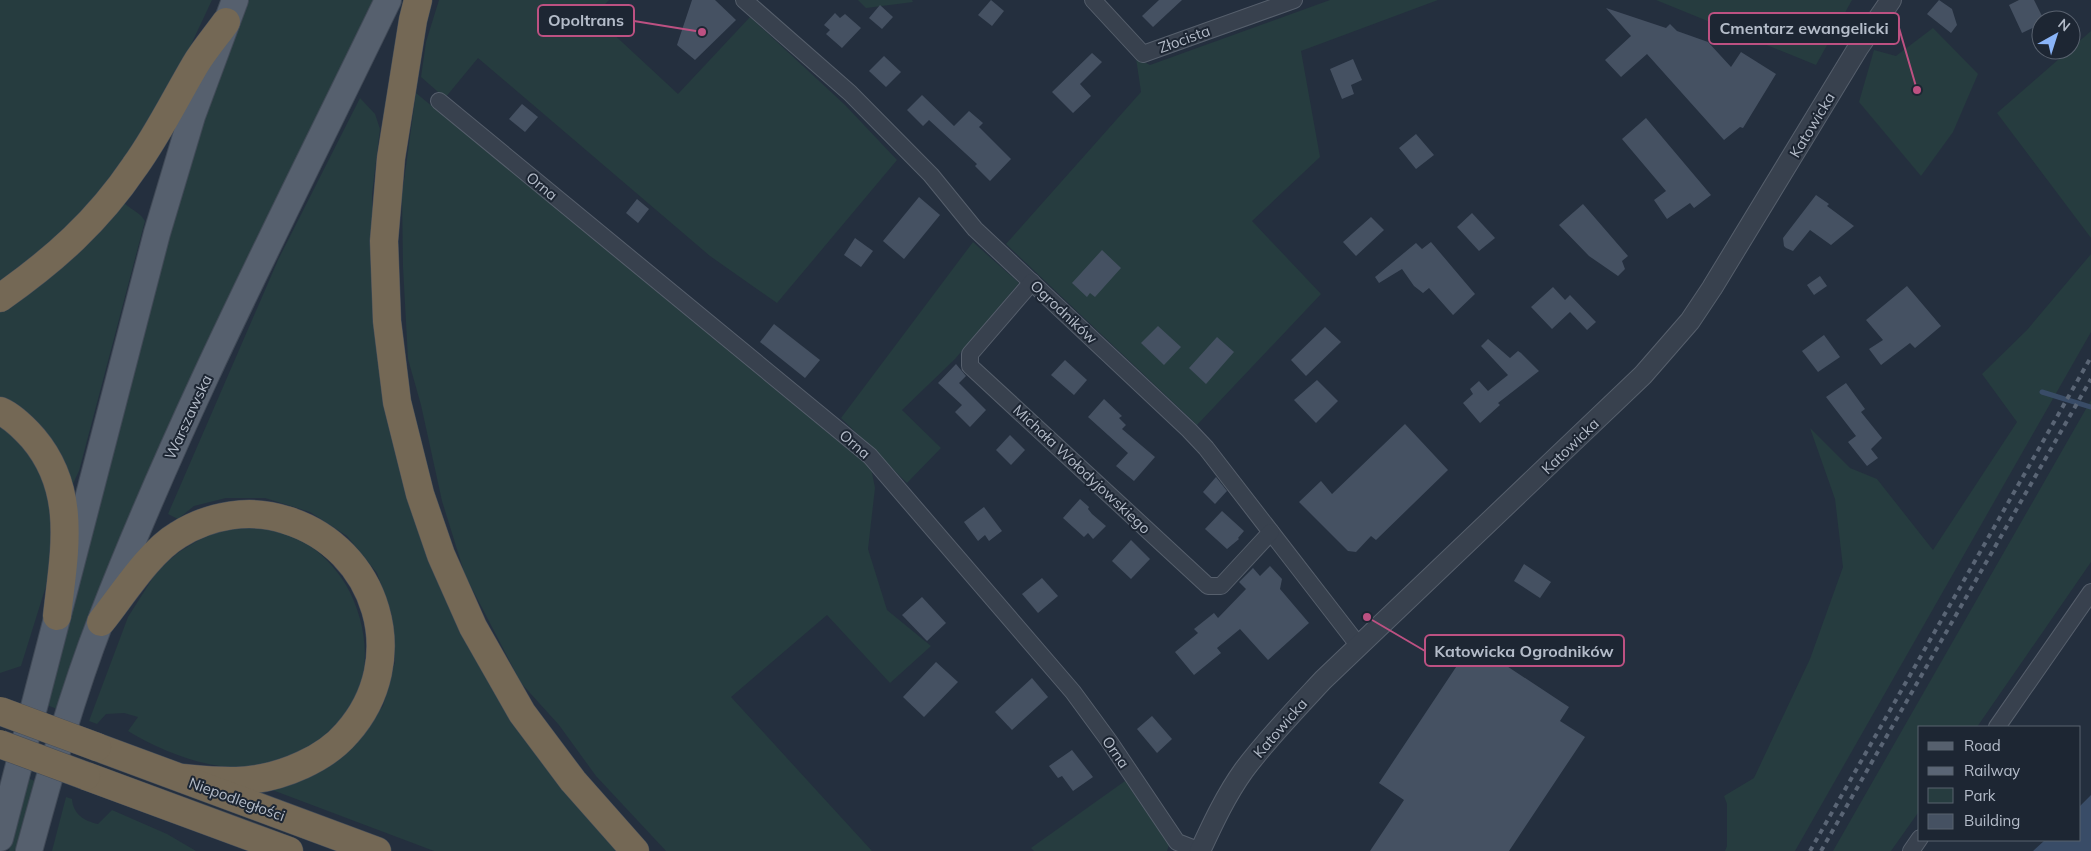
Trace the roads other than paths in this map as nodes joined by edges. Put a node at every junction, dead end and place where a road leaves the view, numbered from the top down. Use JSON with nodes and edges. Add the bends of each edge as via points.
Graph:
{"nodes":[{"id":1,"x":388,"y":0,"type":"edge"},
{"id":2,"x":418,"y":0,"type":"edge"},
{"id":3,"x":744,"y":0,"type":"edge"},
{"id":4,"x":1093,"y":0,"type":"edge"},
{"id":5,"x":1294,"y":0,"type":"edge"},
{"id":6,"x":1891,"y":0,"type":"edge"},
{"id":7,"x":231,"y":11,"type":"edge"},
{"id":8,"x":439,"y":101,"type":"dead end"},
{"id":9,"x":1032,"y":282,"type":"junction"},
{"id":10,"x":0,"y":298,"type":"edge"},
{"id":11,"x":0,"y":412,"type":"edge"},
{"id":12,"x":1271,"y":532,"type":"junction"},
{"id":13,"x":2091,"y":592,"type":"edge"},
{"id":14,"x":57,"y":616,"type":"junction"},
{"id":15,"x":100,"y":622,"type":"junction"},
{"id":16,"x":1358,"y":646,"type":"junction"},
{"id":17,"x":0,"y":711,"type":"edge"},
{"id":18,"x":1998,"y":726,"type":"edge"},
{"id":19,"x":0,"y":744,"type":"edge"},
{"id":20,"x":182,"y":778,"type":"junction"},
{"id":21,"x":192,"y":816,"type":"junction"},
{"id":22,"x":0,"y":838,"type":"edge"},
{"id":23,"x":29,"y":851,"type":"edge"},
{"id":24,"x":231,"y":851,"type":"edge"},
{"id":25,"x":289,"y":851,"type":"edge"},
{"id":26,"x":377,"y":851,"type":"edge"},
{"id":27,"x":635,"y":851,"type":"edge"},
{"id":28,"x":1200,"y":851,"type":"edge"}],
"edges":[{"from":1,"to":15,"type":"main road","name":"Warszawska","via":[[195,402],[147,506]]},
{"from":2,"to":27,"type":"highway","via":[[391,158],[384,241],[397,402],[420,494],[441,555],[473,627],[522,713],[573,781]]},
{"from":3,"to":9,"type":"street","name":"Ogrodników","via":[[850,93],[932,176],[975,229]]},
{"from":4,"to":5,"type":"street","name":"Złocista","via":[[1143,54]]},
{"from":6,"to":16,"type":"street","name":"Katowicka","via":[[1690,321],[1665,351],[1514,500]]},
{"from":7,"to":10,"type":"highway","via":[[196,63],[135,167],[104,207],[43,268]]},
{"from":7,"to":14,"type":"main road","via":[[192,116],[157,233]]},
{"from":8,"to":28,"type":"street","name":"Orna","via":[[870,456],[1073,692],[1177,842]]},
{"from":9,"to":12,"type":"street","name":"Ogrodników","via":[[1194,436]]},
{"from":9,"to":12,"type":"street","name":"Michała Wołodyjowskiego","via":[[970,354],[970,366],[1208,586],[1222,586]]},
{"from":11,"to":14,"type":"highway","via":[[28,433],[45,453],[56,477],[64,507],[66,538]]},
{"from":12,"to":16,"type":"street","name":"Ogrodników"},
{"from":13,"to":18,"type":"street"},
{"from":14,"to":22,"type":"main road"},
{"from":15,"to":20,"type":"highway","via":[[156,553],[176,536],[198,524],[237,514],[272,515],[305,525],[335,545],[365,582],[376,607],[381,634],[380,658],[374,687],[347,733],[329,750],[279,772],[250,780]]},
{"from":15,"to":23,"type":"main road","name":"Warszawska"},
{"from":16,"to":28,"type":"street","name":"Katowicka","via":[[1295,710],[1243,771]]},
{"from":17,"to":20,"type":"highway","name":"Niepodległości","bridge":true},
{"from":19,"to":21,"type":"highway","name":"Niepodległości","bridge":true},
{"from":20,"to":26,"type":"highway","name":"Niepodległości"},
{"from":21,"to":24,"type":"highway"},
{"from":21,"to":25,"type":"highway","name":"Niepodległości"}]}
